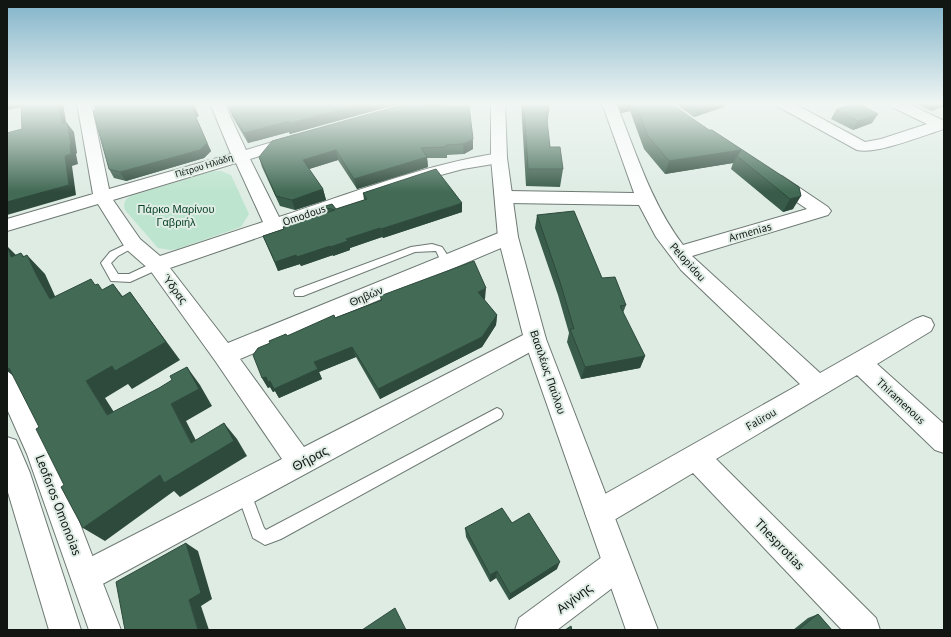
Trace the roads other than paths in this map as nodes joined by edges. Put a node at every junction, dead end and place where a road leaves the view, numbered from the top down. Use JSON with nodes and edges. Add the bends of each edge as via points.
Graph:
{"nodes":[{"id":1,"x":90,"y":133,"type":"edge"},
{"id":2,"x":232,"y":133,"type":"edge"},
{"id":3,"x":499,"y":133,"type":"edge"},
{"id":4,"x":621,"y":133,"type":"edge"},
{"id":5,"x":837,"y":133,"type":"edge"},
{"id":6,"x":917,"y":133,"type":"edge"},
{"id":7,"x":314,"y":134,"type":"edge"},
{"id":8,"x":240,"y":155,"type":"junction"},
{"id":9,"x":500,"y":158,"type":"junction"},
{"id":10,"x":764,"y":172,"type":"edge"},
{"id":11,"x":102,"y":197,"type":"junction"},
{"id":12,"x":504,"y":197,"type":"junction"},
{"id":13,"x":645,"y":199,"type":"junction"},
{"id":14,"x":7,"y":224,"type":"edge"},
{"id":15,"x":274,"y":225,"type":"junction"},
{"id":16,"x":508,"y":237,"type":"junction"},
{"id":17,"x":133,"y":244,"type":"junction"},
{"id":18,"x":679,"y":253,"type":"junction"},
{"id":19,"x":447,"y":262,"type":"junction"},
{"id":20,"x":157,"y":265,"type":"junction"},
{"id":21,"x":299,"y":293,"type":"dead end"},
{"id":22,"x":923,"y":325,"type":"dead end"},
{"id":23,"x":535,"y":339,"type":"junction"},
{"id":24,"x":224,"y":355,"type":"junction"},
{"id":25,"x":859,"y":362,"type":"junction"},
{"id":26,"x":7,"y":381,"type":"edge"},
{"id":27,"x":818,"y":386,"type":"junction"},
{"id":28,"x":497,"y":414,"type":"dead end"},
{"id":29,"x":944,"y":441,"type":"edge"},
{"id":30,"x":696,"y":457,"type":"junction"},
{"id":31,"x":300,"y":463,"type":"junction"},
{"id":32,"x":10,"y":466,"type":"edge"},
{"id":33,"x":244,"y":493,"type":"junction"},
{"id":34,"x":599,"y":513,"type":"junction"},
{"id":35,"x":617,"y":565,"type":"junction"},
{"id":36,"x":86,"y":576,"type":"junction"},
{"id":37,"x":65,"y":630,"type":"edge"},
{"id":38,"x":105,"y":630,"type":"edge"},
{"id":39,"x":531,"y":630,"type":"edge"},
{"id":40,"x":642,"y":630,"type":"edge"},
{"id":41,"x":864,"y":630,"type":"edge"}],
"edges":[{"from":1,"to":11,"type":"street","name":"Ύδρας"},
{"from":2,"to":8,"type":"street"},
{"from":3,"to":9,"type":"street","name":"Βασιλέως Παύλου"},
{"from":4,"to":13,"type":"street","name":"Pelopidou"},
{"from":5,"to":6,"type":"street","via":[[863,147]]},
{"from":7,"to":8,"type":"street","name":"Πέτρου Ηλιάδη"},
{"from":8,"to":11,"type":"street","name":"Πέτρου Ηλιάδη"},
{"from":8,"to":15,"type":"street"},
{"from":9,"to":12,"type":"street","name":"Βασιλέως Παύλου"},
{"from":9,"to":15,"type":"street","name":"Omodous","via":[[431,172]]},
{"from":10,"to":18,"type":"street","name":"Armenias","via":[[822,211]]},
{"from":11,"to":14,"type":"street","name":"Πέτρου Ηλιάδη"},
{"from":11,"to":17,"type":"street","name":"Ύδρας"},
{"from":12,"to":13,"type":"street"},
{"from":12,"to":16,"type":"street","name":"Βασιλέως Παύλου"},
{"from":13,"to":18,"type":"street","name":"Pelopidou","via":[[663,232]]},
{"from":15,"to":20,"type":"street","name":"Omodous"},
{"from":16,"to":19,"type":"street","name":"Θηβών"},
{"from":16,"to":23,"type":"street","name":"Βασιλέως Παύλου"},
{"from":17,"to":20,"type":"street","name":"Ύδρας"},
{"from":17,"to":20,"type":"lane","via":[[114,254],[106,263],[114,278],[130,278]]},
{"from":18,"to":27,"type":"street","name":"Pelopidou","via":[[688,265]]},
{"from":19,"to":21,"type":"lane","via":[[439,249],[414,249]]},
{"from":19,"to":24,"type":"street","name":"Θηβών"},
{"from":20,"to":24,"type":"street","name":"Ύδρας"},
{"from":22,"to":25,"type":"street","name":"Falirou"},
{"from":23,"to":31,"type":"street","name":"Θήρας"},
{"from":23,"to":34,"type":"street","name":"Βασιλέως Παύλου"},
{"from":24,"to":31,"type":"street","name":"Ύδρας"},
{"from":25,"to":27,"type":"street","name":"Falirou"},
{"from":25,"to":29,"type":"street","name":"Thiramenous"},
{"from":26,"to":36,"type":"street","name":"Leoforos Omonoias","via":[[40,454]]},
{"from":27,"to":30,"type":"street","name":"Falirou"},
{"from":28,"to":33,"type":"lane","via":[[265,538],[258,533]]},
{"from":30,"to":34,"type":"street","name":"Falirou"},
{"from":30,"to":41,"type":"street","name":"Thesprotias"},
{"from":31,"to":33,"type":"street","name":"Θήρας"},
{"from":32,"to":37,"type":"street"},
{"from":33,"to":36,"type":"street","name":"Θήρας"},
{"from":34,"to":35,"type":"street","name":"Βασιλέως Παύλου"},
{"from":35,"to":39,"type":"street","name":"Αιγίνης"},
{"from":35,"to":40,"type":"street","name":"Βασιλέως Παύλου"},
{"from":36,"to":38,"type":"street","name":"Leoforos Omonoias"}]}
